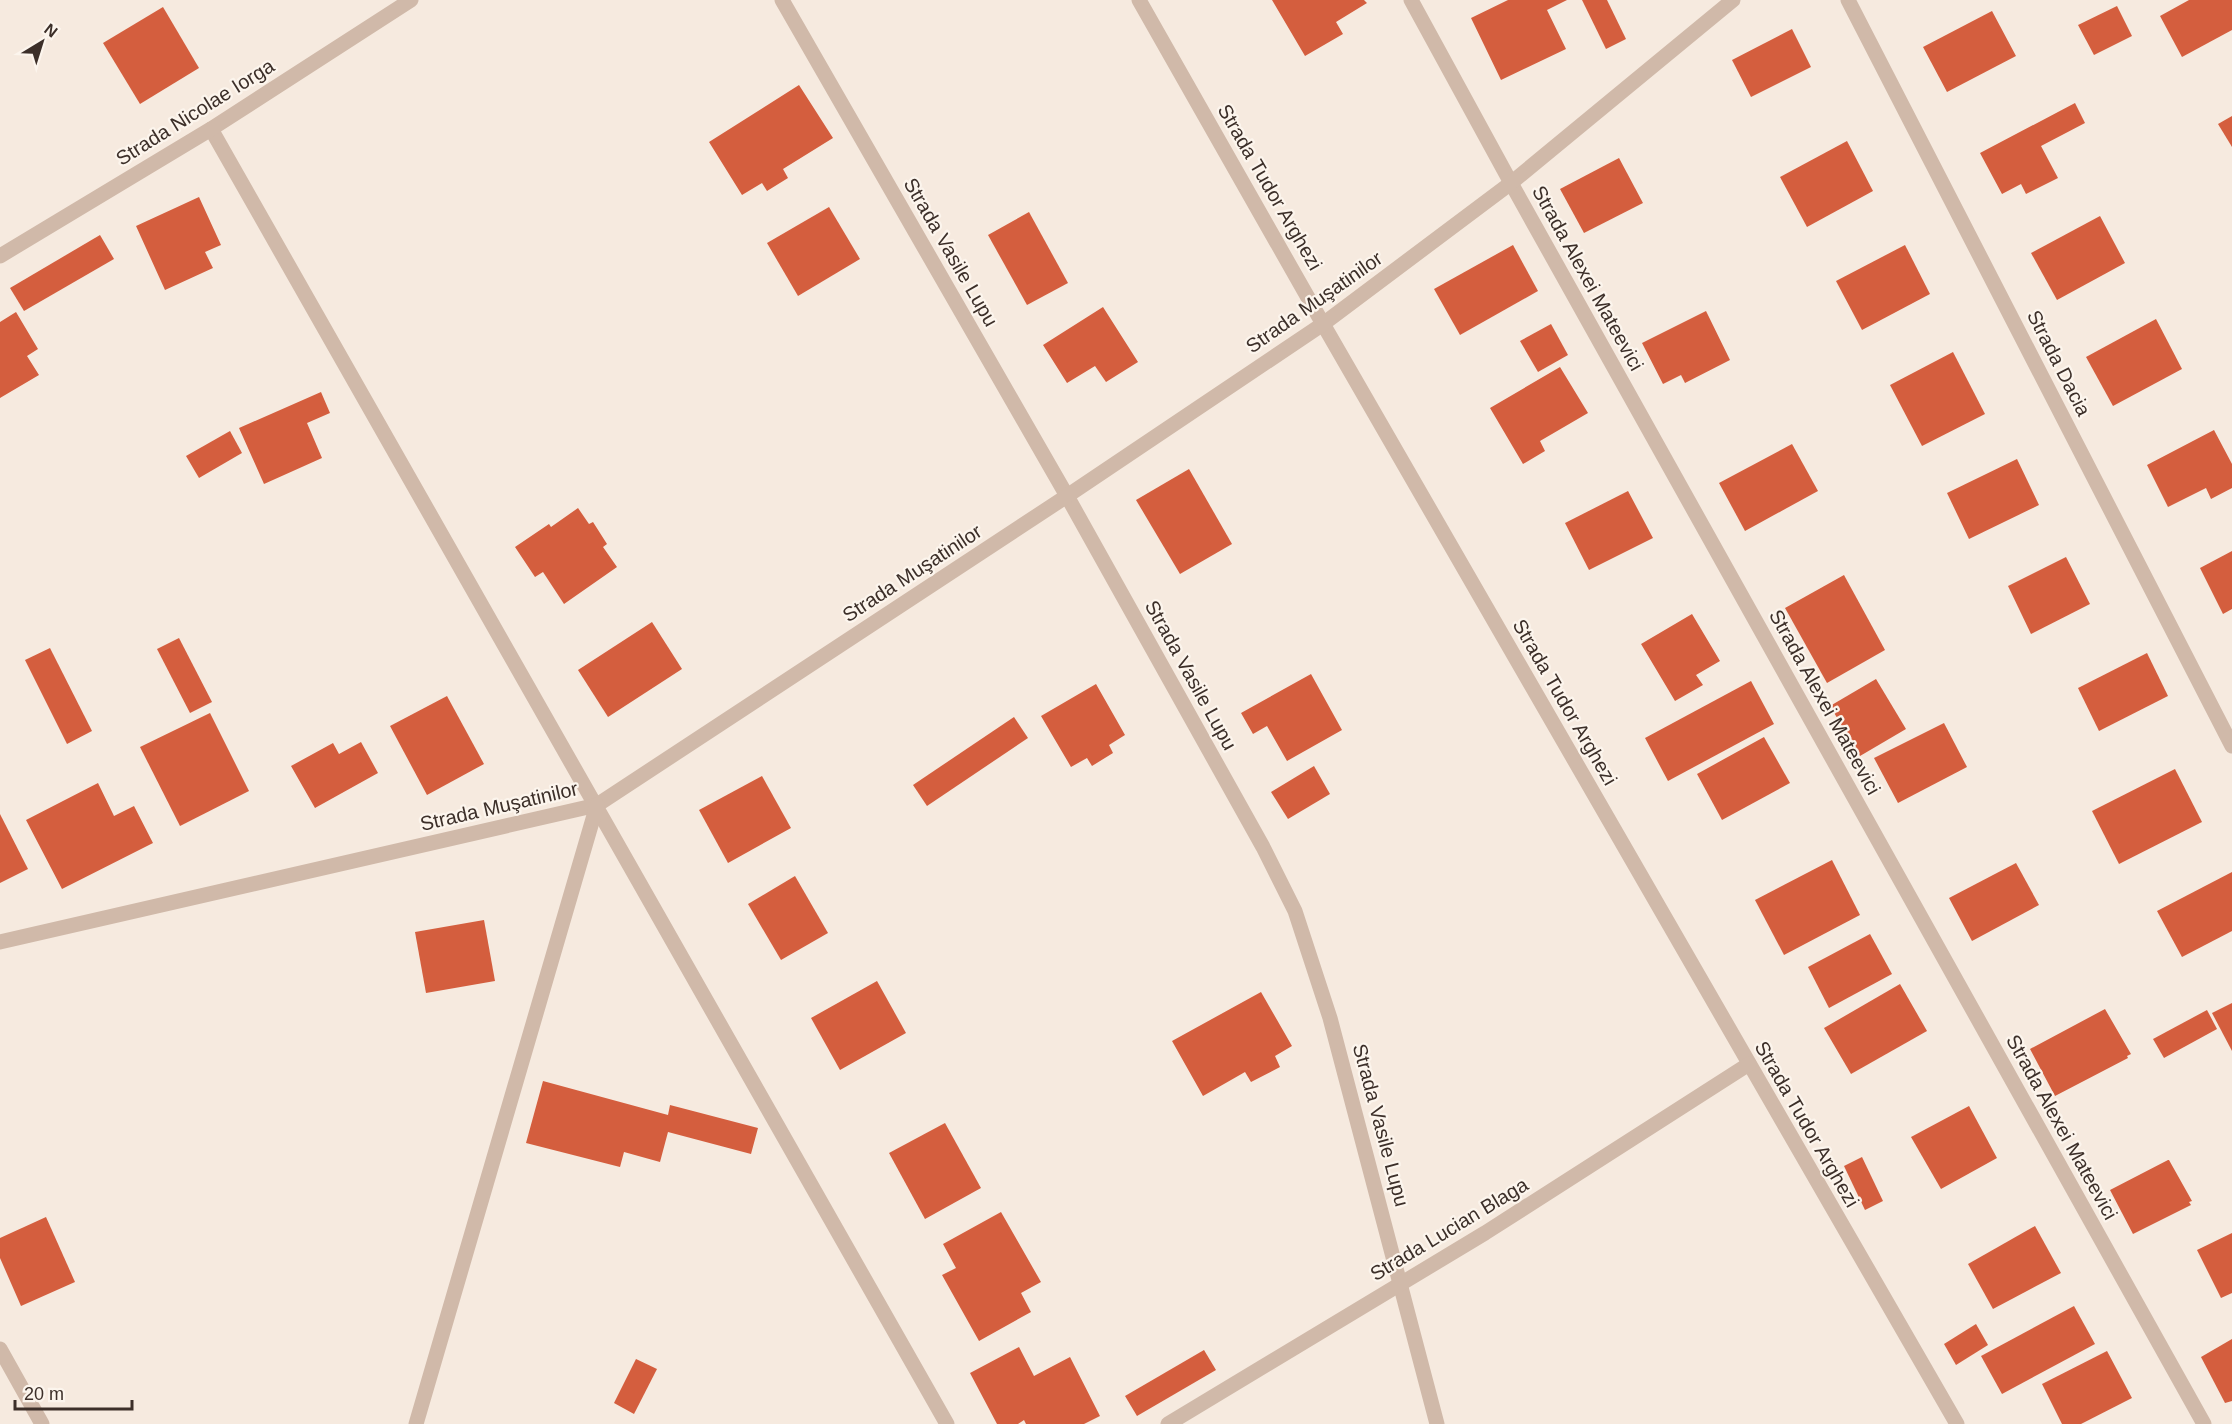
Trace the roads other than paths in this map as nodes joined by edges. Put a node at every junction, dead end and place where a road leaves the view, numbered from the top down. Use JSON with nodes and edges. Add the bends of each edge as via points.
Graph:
{"nodes":[{"id":1,"x":411,"y":0,"type":"edge"},
{"id":2,"x":783,"y":0,"type":"edge"},
{"id":3,"x":1139,"y":0,"type":"edge"},
{"id":4,"x":1410,"y":0,"type":"edge"},
{"id":5,"x":1732,"y":0,"type":"edge"},
{"id":6,"x":1848,"y":0,"type":"edge"},
{"id":7,"x":211,"y":129,"type":"junction"},
{"id":8,"x":1511,"y":183,"type":"junction"},
{"id":9,"x":0,"y":256,"type":"edge"},
{"id":10,"x":1323,"y":324,"type":"junction"},
{"id":11,"x":1067,"y":496,"type":"junction"},
{"id":12,"x":2232,"y":746,"type":"edge"},
{"id":13,"x":597,"y":805,"type":"junction"},
{"id":14,"x":0,"y":942,"type":"edge"},
{"id":15,"x":1749,"y":1064,"type":"junction"},
{"id":16,"x":1401,"y":1283,"type":"junction"},
{"id":17,"x":0,"y":1349,"type":"edge"},
{"id":18,"x":42,"y":1424,"type":"edge"},
{"id":19,"x":416,"y":1424,"type":"edge"},
{"id":20,"x":947,"y":1424,"type":"edge"},
{"id":21,"x":1168,"y":1424,"type":"edge"},
{"id":22,"x":1437,"y":1424,"type":"edge"},
{"id":23,"x":1957,"y":1424,"type":"edge"},
{"id":24,"x":2204,"y":1424,"type":"edge"}],
"edges":[{"from":1,"to":7,"type":"street","name":"Strada Nicolae Iorga"},
{"from":2,"to":11,"type":"street","name":"Strada Vasile Lupu"},
{"from":3,"to":10,"type":"street","name":"Strada Tudor Arghezi"},
{"from":4,"to":8,"type":"street","name":"Strada Alexei Mateevici"},
{"from":5,"to":8,"type":"street","name":"Strada Muşatinilor"},
{"from":6,"to":12,"type":"street","name":"Strada Dacia"},
{"from":7,"to":9,"type":"street","name":"Strada Nicolae Iorga"},
{"from":7,"to":13,"type":"street"},
{"from":8,"to":10,"type":"street","name":"Strada Muşatinilor"},
{"from":8,"to":24,"type":"street","name":"Strada Alexei Mateevici"},
{"from":10,"to":11,"type":"street","name":"Strada Muşatinilor"},
{"from":10,"to":15,"type":"street","name":"Strada Tudor Arghezi"},
{"from":11,"to":13,"type":"street","name":"Strada Muşatinilor"},
{"from":11,"to":16,"type":"street","name":"Strada Vasile Lupu","via":[[1295,911],[1330,1018]]},
{"from":13,"to":14,"type":"street","name":"Strada Muşatinilor"},
{"from":13,"to":19,"type":"street"},
{"from":13,"to":20,"type":"street"},
{"from":15,"to":16,"type":"street","name":"Strada Lucian Blaga"},
{"from":15,"to":23,"type":"street","name":"Strada Tudor Arghezi"},
{"from":16,"to":21,"type":"street","name":"Strada Lucian Blaga"},
{"from":16,"to":22,"type":"street","name":"Strada Vasile Lupu"},
{"from":17,"to":18,"type":"street"}]}
